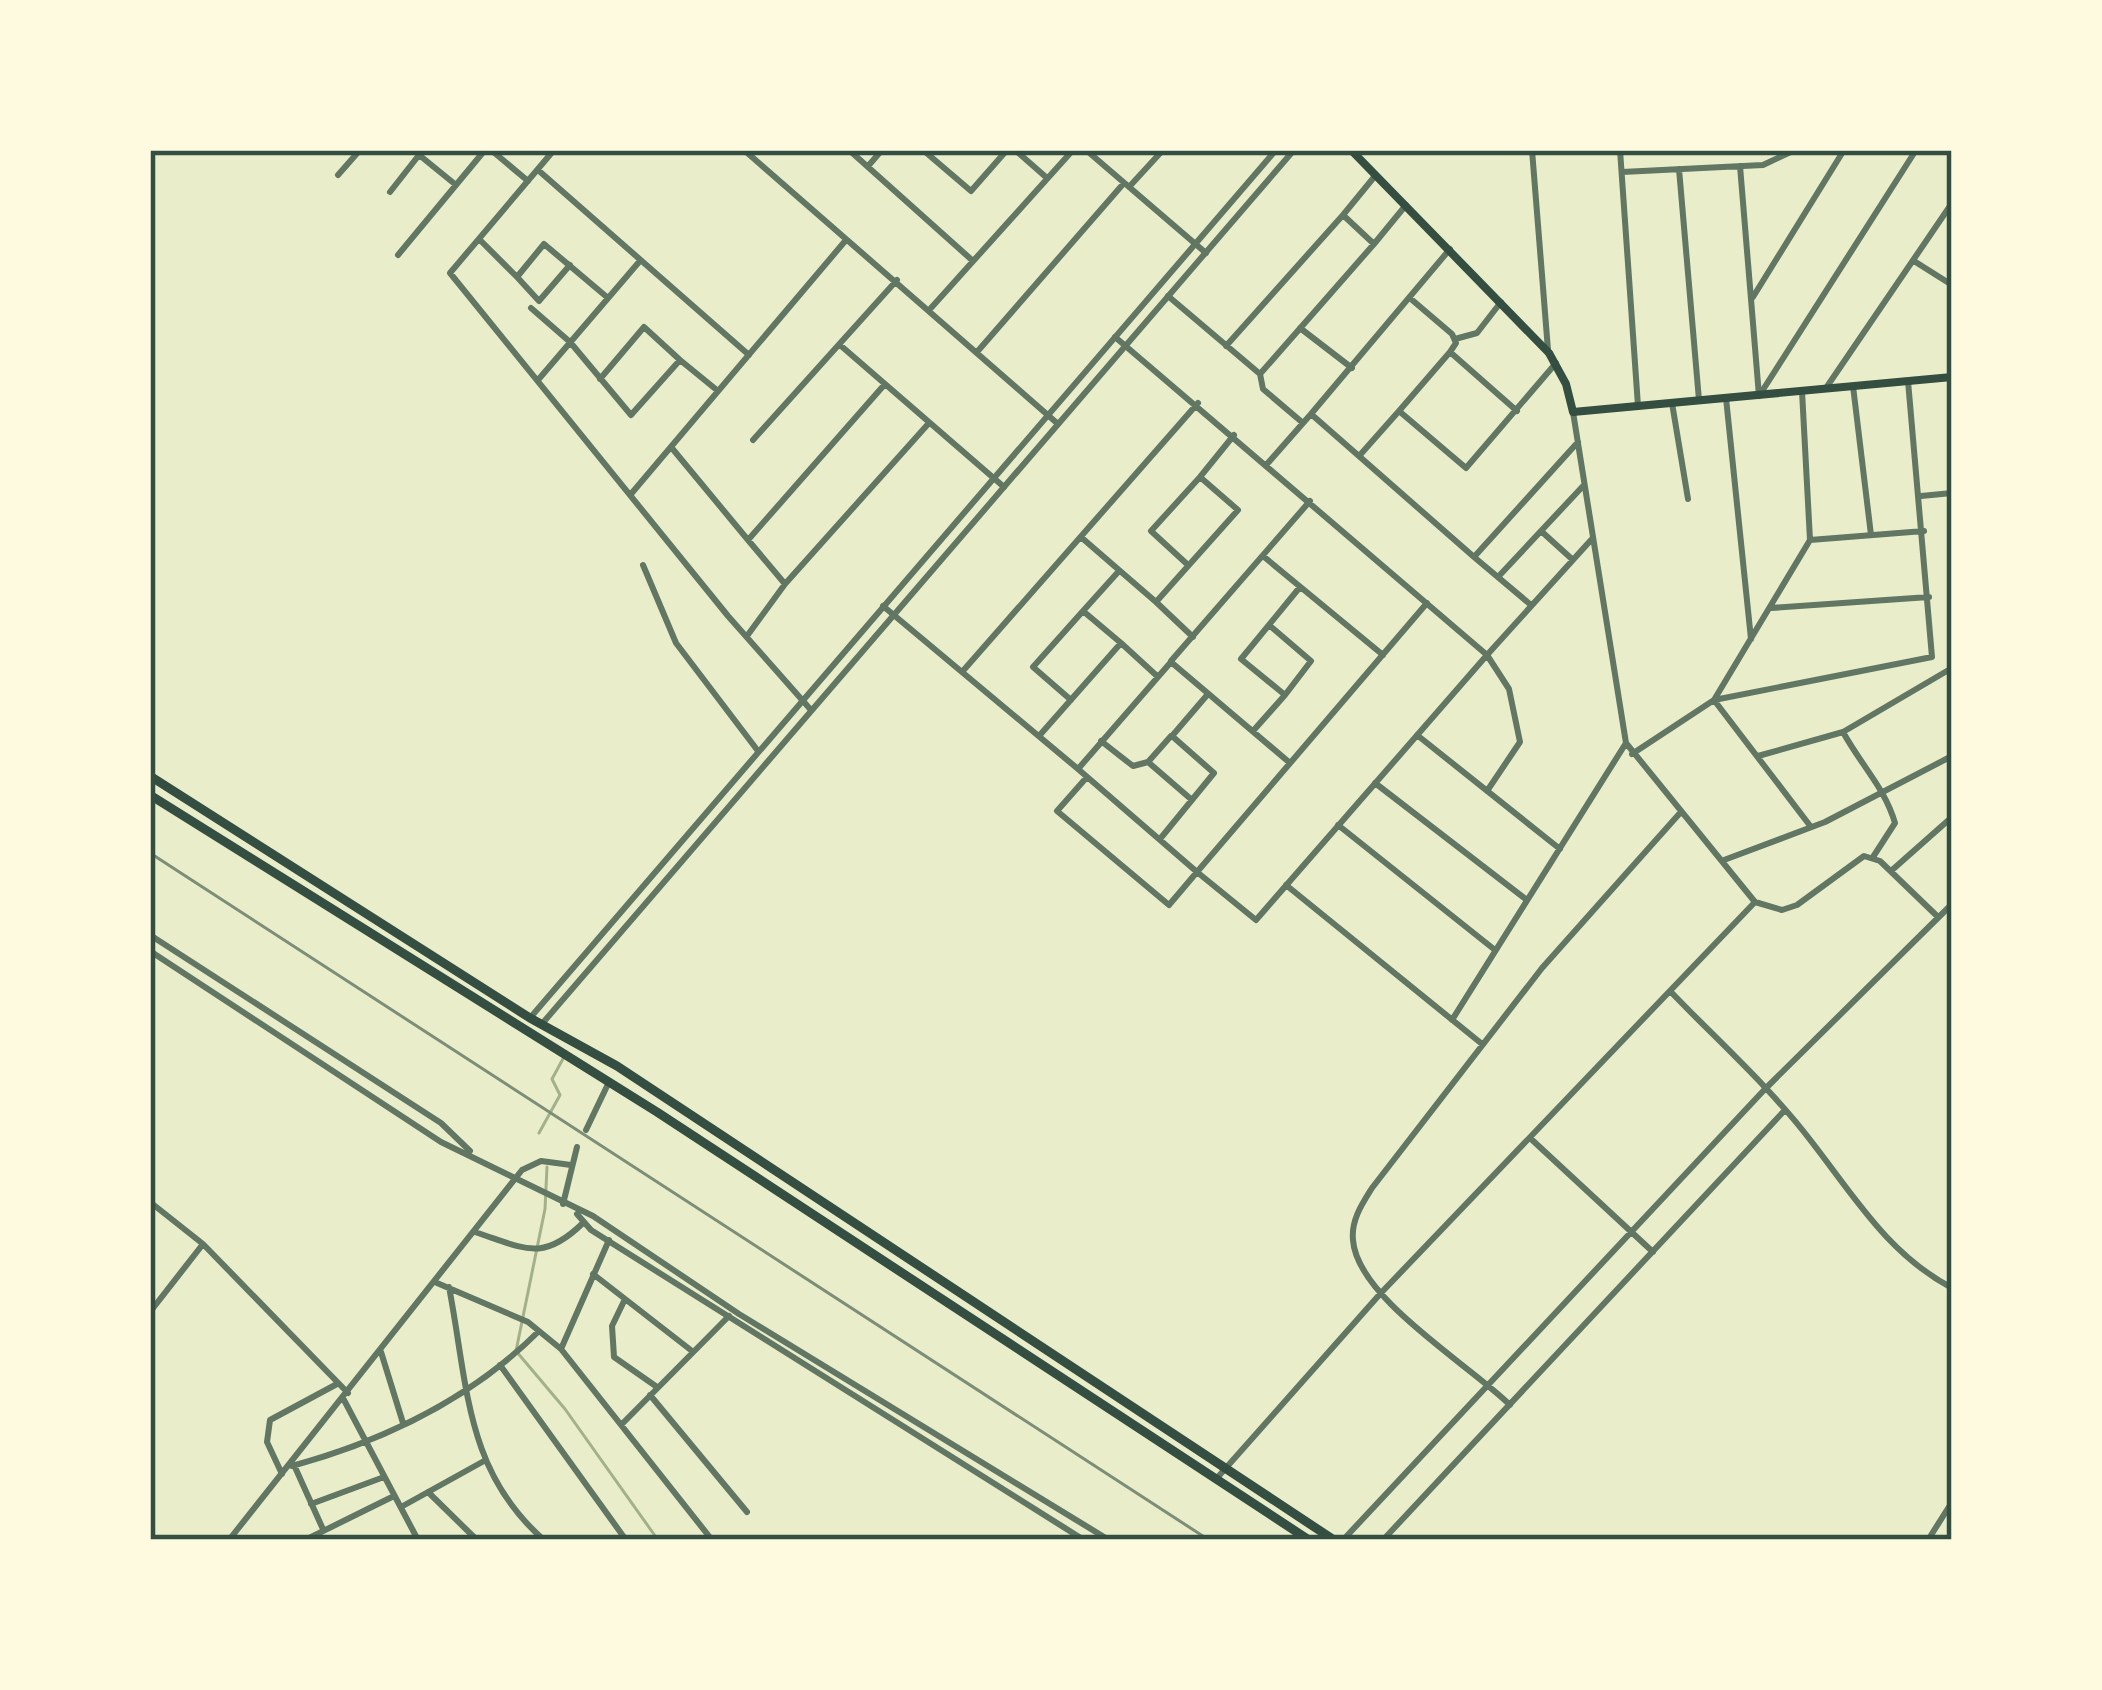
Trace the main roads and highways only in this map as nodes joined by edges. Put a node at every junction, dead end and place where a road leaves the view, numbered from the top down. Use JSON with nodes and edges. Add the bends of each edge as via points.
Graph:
{"nodes":[{"id":1,"x":1351,"y":150,"type":"edge"},
{"id":2,"x":1952,"y":377,"type":"edge"},
{"id":3,"x":150,"y":776,"type":"edge"},
{"id":4,"x":150,"y":795,"type":"edge"},
{"id":5,"x":1222,"y":1474,"type":"junction"},
{"id":6,"x":1309,"y":1540,"type":"edge"},
{"id":7,"x":1338,"y":1540,"type":"edge"}],
"edges":[{"from":1,"to":2,"type":"main road","via":[[1549,353],[1573,412]]},
{"from":3,"to":5,"type":"main road","via":[[656,1092]]},
{"from":4,"to":5,"type":"main road"},
{"from":5,"to":6,"type":"main road"},
{"from":5,"to":7,"type":"main road"}]}
